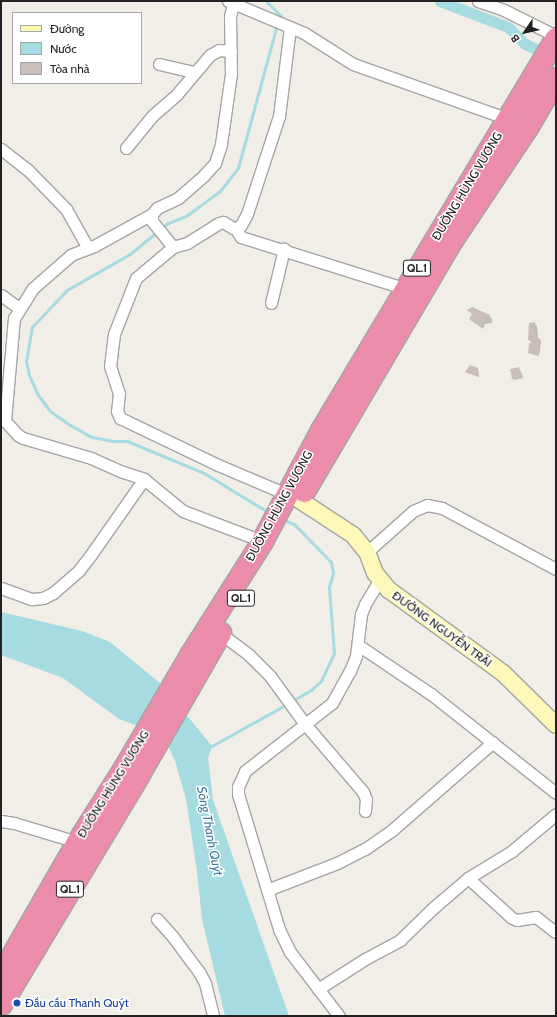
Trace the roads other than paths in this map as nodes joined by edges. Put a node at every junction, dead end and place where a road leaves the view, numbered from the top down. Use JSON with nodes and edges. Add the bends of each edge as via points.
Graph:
{"nodes":[{"id":1,"x":478,"y":1,"type":"edge"},
{"id":2,"x":232,"y":2,"type":"edge"},
{"id":3,"x":282,"y":23,"type":"junction"},
{"id":4,"x":556,"y":37,"type":"edge"},
{"id":5,"x":231,"y":51,"type":"junction"},
{"id":6,"x":159,"y":64,"type":"dead end"},
{"id":7,"x":194,"y":72,"type":"junction"},
{"id":8,"x":556,"y":78,"type":"edge"},
{"id":9,"x":508,"y":119,"type":"junction"},
{"id":10,"x":126,"y":148,"type":"dead end"},
{"id":11,"x":1,"y":149,"type":"edge"},
{"id":12,"x":152,"y":214,"type":"junction"},
{"id":13,"x":235,"y":228,"type":"junction"},
{"id":14,"x":173,"y":247,"type":"junction"},
{"id":15,"x":88,"y":248,"type":"junction"},
{"id":16,"x":284,"y":249,"type":"junction"},
{"id":17,"x":404,"y":288,"type":"junction"},
{"id":18,"x":1,"y":295,"type":"edge"},
{"id":19,"x":271,"y":304,"type":"dead end"},
{"id":20,"x":19,"y":308,"type":"junction"},
{"id":21,"x":3,"y":420,"type":"edge"},
{"id":22,"x":144,"y":479,"type":"junction"},
{"id":23,"x":289,"y":498,"type":"junction"},
{"id":24,"x":270,"y":535,"type":"junction"},
{"id":25,"x":368,"y":552,"type":"junction"},
{"id":26,"x":556,"y":568,"type":"edge"},
{"id":27,"x":380,"y":579,"type":"junction"},
{"id":28,"x":1,"y":588,"type":"edge"},
{"id":29,"x":220,"y":633,"type":"junction"},
{"id":30,"x":358,"y":645,"type":"junction"},
{"id":31,"x":196,"y":660,"type":"junction"},
{"id":32,"x":305,"y":724,"type":"junction"},
{"id":33,"x":556,"y":725,"type":"edge"},
{"id":34,"x":492,"y":742,"type":"junction"},
{"id":35,"x":132,"y":770,"type":"junction"},
{"id":36,"x":556,"y":793,"type":"edge"},
{"id":37,"x":365,"y":811,"type":"dead end"},
{"id":38,"x":556,"y":814,"type":"edge"},
{"id":39,"x":1,"y":821,"type":"edge"},
{"id":40,"x":77,"y":842,"type":"junction"},
{"id":41,"x":468,"y":878,"type":"junction"},
{"id":42,"x":267,"y":890,"type":"junction"},
{"id":43,"x":156,"y":919,"type":"dead end"},
{"id":44,"x":555,"y":932,"type":"dead end"},
{"id":45,"x":1,"y":974,"type":"edge"},
{"id":46,"x":318,"y":989,"type":"junction"},
{"id":47,"x":1,"y":1004,"type":"edge"},
{"id":48,"x":213,"y":1016,"type":"edge"},
{"id":49,"x":339,"y":1016,"type":"edge"}],
"edges":[{"from":1,"to":4,"type":"street","via":[[504,10]]},
{"from":2,"to":3,"type":"street"},
{"from":2,"to":5,"type":"street"},
{"from":3,"to":9,"type":"street","via":[[304,33],[353,64]]},
{"from":3,"to":13,"type":"street","via":[[279,116],[247,214],[241,225]]},
{"from":4,"to":9,"type":"highway","name":"ĐƯỜNG HÙNG VƯƠNG","number":"QL.1"},
{"from":5,"to":7,"type":"street","via":[[215,51]]},
{"from":5,"to":12,"type":"street","via":[[231,74],[222,137],[215,162],[178,198],[157,208]]},
{"from":6,"to":7,"type":"street"},
{"from":7,"to":10,"type":"street","via":[[177,94],[147,122]]},
{"from":8,"to":23,"type":"highway","name":"ĐƯỜNG HÙNG VƯƠNG","number":"QL.1","via":[[528,126],[452,240]]},
{"from":9,"to":17,"type":"highway","name":"ĐƯỜNG HÙNG VƯƠNG","number":"QL.1"},
{"from":11,"to":15,"type":"street","via":[[27,169],[66,209]]},
{"from":12,"to":14,"type":"street","via":[[152,221]]},
{"from":12,"to":15,"type":"street"},
{"from":13,"to":14,"type":"street","via":[[226,223],[219,223],[187,243]]},
{"from":13,"to":16,"type":"street","via":[[242,237]]},
{"from":14,"to":23,"type":"street","via":[[136,278],[114,334],[110,366],[119,393],[118,416]]},
{"from":15,"to":20,"type":"street","via":[[71,255],[49,272],[33,288]]},
{"from":16,"to":17,"type":"street"},
{"from":16,"to":19,"type":"street"},
{"from":17,"to":23,"type":"highway","name":"ĐƯỜNG HÙNG VƯƠNG","number":"QL.1","via":[[321,430]]},
{"from":18,"to":20,"type":"street"},
{"from":20,"to":21,"type":"street","via":[[14,318]]},
{"from":21,"to":22,"type":"street","via":[[18,436],[91,458]]},
{"from":22,"to":24,"type":"street","via":[[183,511]]},
{"from":22,"to":28,"type":"street","via":[[79,570],[53,593],[43,598],[32,599]]},
{"from":23,"to":24,"type":"highway","name":"ĐƯỜNG HÙNG VƯƠNG","number":"QL.1"},
{"from":23,"to":25,"type":"street","name":"ĐƯỜNG NGUYỄN TRÃI","via":[[353,535]]},
{"from":24,"to":29,"type":"highway","name":"ĐƯỜNG HÙNG VƯƠNG","number":"QL.1"},
{"from":24,"to":31,"type":"highway","name":"ĐƯỜNG HÙNG VƯƠNG","number":"QL.1"},
{"from":25,"to":26,"type":"street","via":[[413,510],[427,505],[442,508]]},
{"from":25,"to":27,"type":"street","name":"ĐƯỜNG NGUYỄN TRÃI"},
{"from":27,"to":30,"type":"street","via":[[361,614]]},
{"from":27,"to":33,"type":"street","name":"ĐƯỜNG NGUYỄN TRÃI","via":[[389,590],[503,673]]},
{"from":29,"to":31,"type":"highway","name":"ĐƯỜNG HÙNG VƯƠNG","number":"QL.1"},
{"from":29,"to":32,"type":"street","via":[[260,664]]},
{"from":30,"to":32,"type":"street","via":[[350,671],[332,703]]},
{"from":30,"to":34,"type":"street","via":[[431,694]]},
{"from":31,"to":35,"type":"highway","name":"ĐƯỜNG HÙNG VƯƠNG","number":"QL.1"},
{"from":32,"to":37,"type":"street","via":[[363,792],[366,799]]},
{"from":32,"to":42,"type":"street","via":[[245,772],[238,787]]},
{"from":34,"to":36,"type":"street"},
{"from":34,"to":42,"type":"street","via":[[391,831],[365,849],[337,863]]},
{"from":35,"to":40,"type":"highway","name":"ĐƯỜNG HÙNG VƯƠNG","number":"QL.1"},
{"from":35,"to":47,"type":"highway","name":"ĐƯỜNG HÙNG VƯƠNG","number":"QL.1"},
{"from":38,"to":41,"type":"street","via":[[512,851]]},
{"from":39,"to":40,"type":"street"},
{"from":40,"to":45,"type":"highway","name":"ĐƯỜNG HÙNG VƯƠNG","number":"QL.1"},
{"from":41,"to":44,"type":"street","via":[[512,918],[517,920],[536,917]]},
{"from":41,"to":46,"type":"street","via":[[400,940],[364,959]]},
{"from":42,"to":46,"type":"street","via":[[290,952]]},
{"from":43,"to":48,"type":"street","via":[[199,972],[205,983]]},
{"from":46,"to":49,"type":"street"}]}
